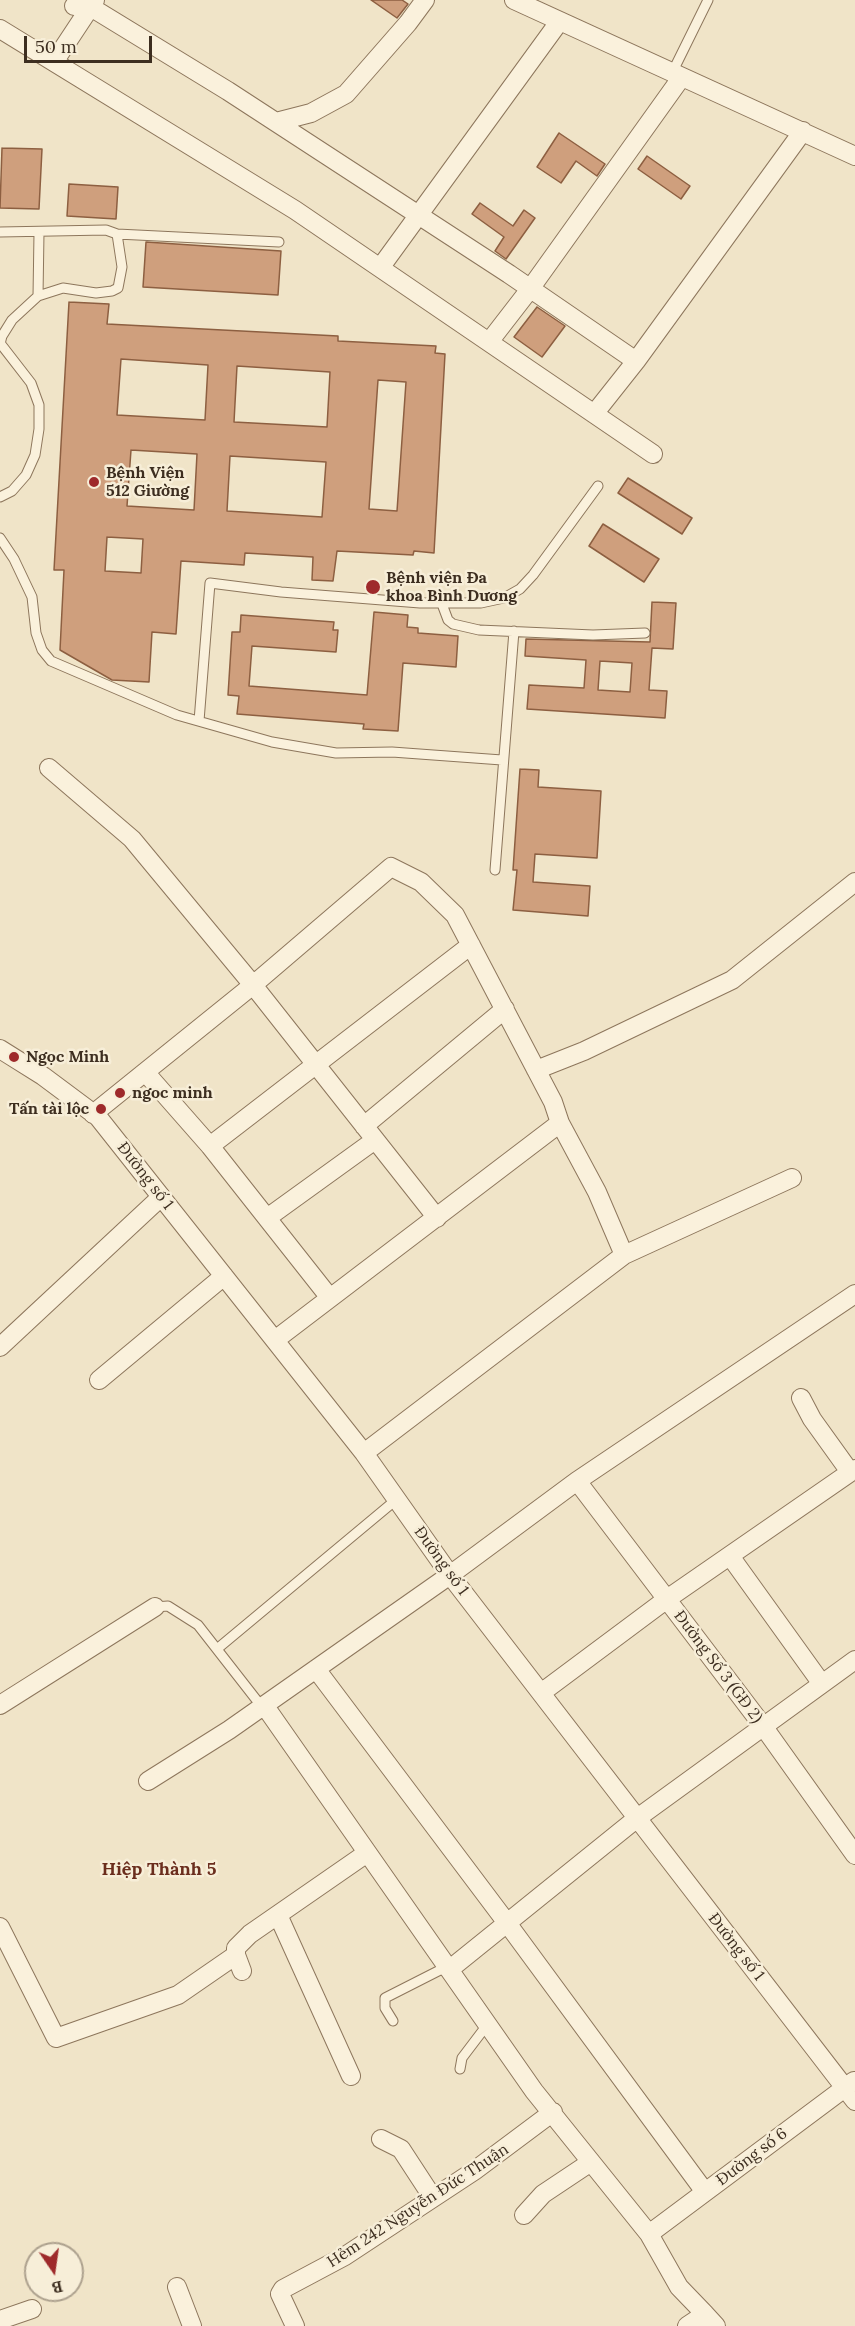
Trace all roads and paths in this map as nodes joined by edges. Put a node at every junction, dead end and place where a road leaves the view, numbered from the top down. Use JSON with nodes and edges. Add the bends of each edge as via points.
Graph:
{"nodes":[{"id":1,"x":425,"y":0,"type":"edge"},
{"id":2,"x":514,"y":0,"type":"edge"},
{"id":3,"x":708,"y":0,"type":"edge"},
{"id":4,"x":86,"y":4,"type":"edge"},
{"id":5,"x":559,"y":22,"type":"junction"},
{"id":6,"x":0,"y":29,"type":"edge"},
{"id":7,"x":54,"y":62,"type":"junction"},
{"id":8,"x":677,"y":76,"type":"junction"},
{"id":9,"x":276,"y":122,"type":"junction"},
{"id":10,"x":803,"y":131,"type":"junction"},
{"id":11,"x":855,"y":156,"type":"edge"},
{"id":12,"x":419,"y":216,"type":"junction"},
{"id":13,"x":0,"y":232,"type":"edge"},
{"id":14,"x":39,"y":233,"type":"junction"},
{"id":15,"x":117,"y":234,"type":"junction"},
{"id":16,"x":279,"y":242,"type":"dead end"},
{"id":17,"x":380,"y":268,"type":"junction"},
{"id":18,"x":530,"y":289,"type":"junction"},
{"id":19,"x":39,"y":296,"type":"junction"},
{"id":20,"x":489,"y":342,"type":"junction"},
{"id":21,"x":0,"y":344,"type":"edge"},
{"id":22,"x":636,"y":362,"type":"junction"},
{"id":23,"x":594,"y":414,"type":"junction"},
{"id":24,"x":653,"y":454,"type":"dead end"},
{"id":25,"x":598,"y":486,"type":"dead end"},
{"id":26,"x":0,"y":497,"type":"edge"},
{"id":27,"x":0,"y":538,"type":"edge"},
{"id":28,"x":442,"y":604,"type":"junction"},
{"id":29,"x":514,"y":631,"type":"junction"},
{"id":30,"x":645,"y":633,"type":"dead end"},
{"id":31,"x":199,"y":721,"type":"junction"},
{"id":32,"x":502,"y":760,"type":"junction"},
{"id":33,"x":49,"y":768,"type":"dead end"},
{"id":34,"x":495,"y":870,"type":"dead end"},
{"id":35,"x":855,"y":882,"type":"edge"},
{"id":36,"x":471,"y":945,"type":"junction"},
{"id":37,"x":253,"y":985,"type":"junction"},
{"id":38,"x":505,"y":1009,"type":"junction"},
{"id":39,"x":2,"y":1055,"type":"edge"},
{"id":40,"x":315,"y":1064,"type":"junction"},
{"id":41,"x":536,"y":1070,"type":"junction"},
{"id":42,"x":145,"y":1072,"type":"junction"},
{"id":43,"x":93,"y":1114,"type":"junction"},
{"id":44,"x":560,"y":1123,"type":"junction"},
{"id":45,"x":369,"y":1133,"type":"junction"},
{"id":46,"x":210,"y":1146,"type":"junction"},
{"id":47,"x":792,"y":1178,"type":"dead end"},
{"id":48,"x":161,"y":1197,"type":"junction"},
{"id":49,"x":267,"y":1218,"type":"junction"},
{"id":50,"x":437,"y":1218,"type":"junction"},
{"id":51,"x":624,"y":1255,"type":"junction"},
{"id":52,"x":224,"y":1276,"type":"junction"},
{"id":53,"x":855,"y":1294,"type":"edge"},
{"id":54,"x":330,"y":1298,"type":"junction"},
{"id":55,"x":275,"y":1340,"type":"junction"},
{"id":56,"x":0,"y":1347,"type":"edge"},
{"id":57,"x":99,"y":1380,"type":"dead end"},
{"id":58,"x":801,"y":1398,"type":"dead end"},
{"id":59,"x":364,"y":1454,"type":"junction"},
{"id":60,"x":853,"y":1471,"type":"edge"},
{"id":61,"x":577,"y":1481,"type":"junction"},
{"id":62,"x":397,"y":1499,"type":"junction"},
{"id":63,"x":730,"y":1556,"type":"junction"},
{"id":64,"x":450,"y":1575,"type":"junction"},
{"id":65,"x":668,"y":1599,"type":"junction"},
{"id":66,"x":155,"y":1607,"type":"joint"},
{"id":67,"x":217,"y":1649,"type":"junction"},
{"id":68,"x":855,"y":1660,"type":"edge"},
{"id":69,"x":316,"y":1669,"type":"junction"},
{"id":70,"x":822,"y":1684,"type":"junction"},
{"id":71,"x":541,"y":1693,"type":"junction"},
{"id":72,"x":0,"y":1705,"type":"edge"},
{"id":73,"x":262,"y":1707,"type":"junction"},
{"id":74,"x":763,"y":1726,"type":"junction"},
{"id":75,"x":148,"y":1781,"type":"dead end"},
{"id":76,"x":636,"y":1819,"type":"junction"},
{"id":77,"x":367,"y":1852,"type":"junction"},
{"id":78,"x":855,"y":1856,"type":"edge"},
{"id":79,"x":278,"y":1915,"type":"junction"},
{"id":80,"x":507,"y":1923,"type":"junction"},
{"id":81,"x":0,"y":1927,"type":"edge"},
{"id":82,"x":446,"y":1967,"type":"junction"},
{"id":83,"x":393,"y":2021,"type":"dead end"},
{"id":84,"x":487,"y":2025,"type":"junction"},
{"id":85,"x":460,"y":2069,"type":"dead end"},
{"id":86,"x":351,"y":2076,"type":"dead end"},
{"id":87,"x":852,"y":2089,"type":"edge"},
{"id":88,"x":553,"y":2112,"type":"junction"},
{"id":89,"x":381,"y":2139,"type":"dead end"},
{"id":90,"x":591,"y":2162,"type":"junction"},
{"id":91,"x":705,"y":2192,"type":"junction"},
{"id":92,"x":433,"y":2198,"type":"junction"},
{"id":93,"x":524,"y":2215,"type":"dead end"},
{"id":94,"x":649,"y":2234,"type":"junction"},
{"id":95,"x":177,"y":2287,"type":"dead end"},
{"id":96,"x":32,"y":2309,"type":"dead end"},
{"id":97,"x":0,"y":2320,"type":"edge"},
{"id":98,"x":711,"y":2320,"type":"edge"},
{"id":99,"x":192,"y":2326,"type":"edge"},
{"id":100,"x":295,"y":2326,"type":"edge"},
{"id":101,"x":687,"y":2326,"type":"edge"}],
"edges":[{"from":1,"to":9,"type":"street","via":[[346,94],[311,113]]},
{"from":2,"to":5,"type":"street"},
{"from":3,"to":8,"type":"lane"},
{"from":4,"to":7,"type":"street"},
{"from":4,"to":9,"type":"street"},
{"from":5,"to":8,"type":"street"},
{"from":5,"to":12,"type":"street"},
{"from":6,"to":7,"type":"street"},
{"from":7,"to":17,"type":"street","via":[[295,210]]},
{"from":8,"to":10,"type":"street"},
{"from":8,"to":18,"type":"street"},
{"from":9,"to":12,"type":"street"},
{"from":10,"to":11,"type":"street"},
{"from":10,"to":22,"type":"street"},
{"from":12,"to":17,"type":"street"},
{"from":12,"to":18,"type":"street"},
{"from":13,"to":14,"type":"lane"},
{"from":14,"to":15,"type":"lane","via":[[106,230]]},
{"from":14,"to":19,"type":"lane"},
{"from":15,"to":16,"type":"lane"},
{"from":15,"to":19,"type":"lane","via":[[122,267],[118,288],[96,293],[63,288]]},
{"from":17,"to":20,"type":"street"},
{"from":18,"to":20,"type":"street"},
{"from":18,"to":22,"type":"street"},
{"from":19,"to":21,"type":"lane","via":[[12,320]]},
{"from":20,"to":23,"type":"street"},
{"from":21,"to":26,"type":"lane","via":[[31,383],[39,405],[35,455],[26,475],[12,491]]},
{"from":22,"to":23,"type":"street"},
{"from":23,"to":24,"type":"street"},
{"from":25,"to":28,"type":"lane","via":[[520,589],[504,598],[481,603]]},
{"from":27,"to":31,"type":"lane","via":[[32,597],[36,633],[51,661]]},
{"from":28,"to":29,"type":"lane","via":[[453,624]]},
{"from":28,"to":31,"type":"lane","via":[[210,583]]},
{"from":29,"to":30,"type":"lane"},
{"from":29,"to":32,"type":"lane"},
{"from":31,"to":32,"type":"lane","via":[[272,742],[336,753],[392,752]]},
{"from":32,"to":34,"type":"lane"},
{"from":33,"to":37,"type":"street","via":[[132,839]]},
{"from":35,"to":41,"type":"street","via":[[732,980]]},
{"from":36,"to":37,"type":"street","via":[[455,915],[421,882],[391,867]]},
{"from":36,"to":38,"type":"street"},
{"from":36,"to":40,"type":"street"},
{"from":37,"to":40,"type":"street"},
{"from":37,"to":42,"type":"street"},
{"from":38,"to":41,"type":"street"},
{"from":38,"to":45,"type":"street"},
{"from":39,"to":43,"type":"street","name":"Đường số 1"},
{"from":40,"to":45,"type":"street"},
{"from":40,"to":46,"type":"street"},
{"from":41,"to":44,"type":"street"},
{"from":42,"to":43,"type":"street"},
{"from":42,"to":46,"type":"street"},
{"from":43,"to":48,"type":"street","name":"Đường số 1"},
{"from":44,"to":50,"type":"street"},
{"from":44,"to":51,"type":"street","via":[[597,1192]]},
{"from":45,"to":49,"type":"street"},
{"from":45,"to":50,"type":"street"},
{"from":46,"to":49,"type":"street"},
{"from":47,"to":51,"type":"street"},
{"from":48,"to":52,"type":"street","name":"Đường số 1"},
{"from":48,"to":56,"type":"street"},
{"from":49,"to":54,"type":"street"},
{"from":50,"to":54,"type":"street"},
{"from":51,"to":59,"type":"street"},
{"from":52,"to":55,"type":"street","name":"Đường số 1"},
{"from":52,"to":57,"type":"street"},
{"from":53,"to":61,"type":"street"},
{"from":54,"to":55,"type":"street"},
{"from":55,"to":59,"type":"street","name":"Đường số 1"},
{"from":58,"to":60,"type":"street","via":[[812,1419]]},
{"from":59,"to":62,"type":"street","name":"Đường số 1"},
{"from":60,"to":63,"type":"street"},
{"from":61,"to":64,"type":"street"},
{"from":61,"to":65,"type":"street","name":"Đường Số 3 (GĐ 2)"},
{"from":62,"to":64,"type":"street","name":"Đường số 1"},
{"from":62,"to":67,"type":"lane"},
{"from":63,"to":65,"type":"street"},
{"from":63,"to":70,"type":"street"},
{"from":64,"to":69,"type":"street"},
{"from":64,"to":71,"type":"street","name":"Đường số 1"},
{"from":65,"to":71,"type":"street"},
{"from":65,"to":74,"type":"street","name":"Đường Số 3 (GĐ 2)"},
{"from":66,"to":67,"type":"lane","via":[[168,1606],[180,1611],[198,1625]]},
{"from":66,"to":72,"type":"street"},
{"from":67,"to":73,"type":"lane"},
{"from":68,"to":70,"type":"street"},
{"from":69,"to":73,"type":"street"},
{"from":69,"to":80,"type":"street"},
{"from":70,"to":74,"type":"street"},
{"from":71,"to":76,"type":"street","name":"Đường số 1"},
{"from":73,"to":75,"type":"street"},
{"from":73,"to":77,"type":"street"},
{"from":74,"to":76,"type":"street"},
{"from":74,"to":78,"type":"street","name":"Đường Số 3 (GĐ 2)"},
{"from":76,"to":80,"type":"street"},
{"from":76,"to":87,"type":"street","name":"Đường số 1"},
{"from":77,"to":79,"type":"street"},
{"from":77,"to":82,"type":"street"},
{"from":79,"to":81,"type":"street","via":[[236,1948],[239,1963],[178,1995],[56,2038]]},
{"from":79,"to":86,"type":"street"},
{"from":80,"to":82,"type":"street","via":[[455,1965]]},
{"from":80,"to":91,"type":"street"},
{"from":82,"to":83,"type":"lane","via":[[385,1998],[385,2008]]},
{"from":82,"to":84,"type":"street"},
{"from":84,"to":85,"type":"lane","via":[[462,2058]]},
{"from":84,"to":88,"type":"street"},
{"from":87,"to":91,"type":"street","name":"Đường số 6"},
{"from":88,"to":90,"type":"street"},
{"from":88,"to":92,"type":"street","name":"Hẻm 242 Nguyễn Đức Thuận"},
{"from":89,"to":92,"type":"street","via":[[401,2149]]},
{"from":90,"to":93,"type":"street","via":[[543,2194]]},
{"from":90,"to":94,"type":"street"},
{"from":91,"to":94,"type":"street","name":"Đường số 6"},
{"from":92,"to":100,"type":"street","name":"Hẻm 242 Nguyễn Đức Thuận","via":[[345,2256],[283,2289],[280,2294]]},
{"from":94,"to":98,"type":"street","via":[[680,2287]]},
{"from":95,"to":99,"type":"street"},
{"from":96,"to":97,"type":"street"},
{"from":98,"to":101,"type":"street"}]}
